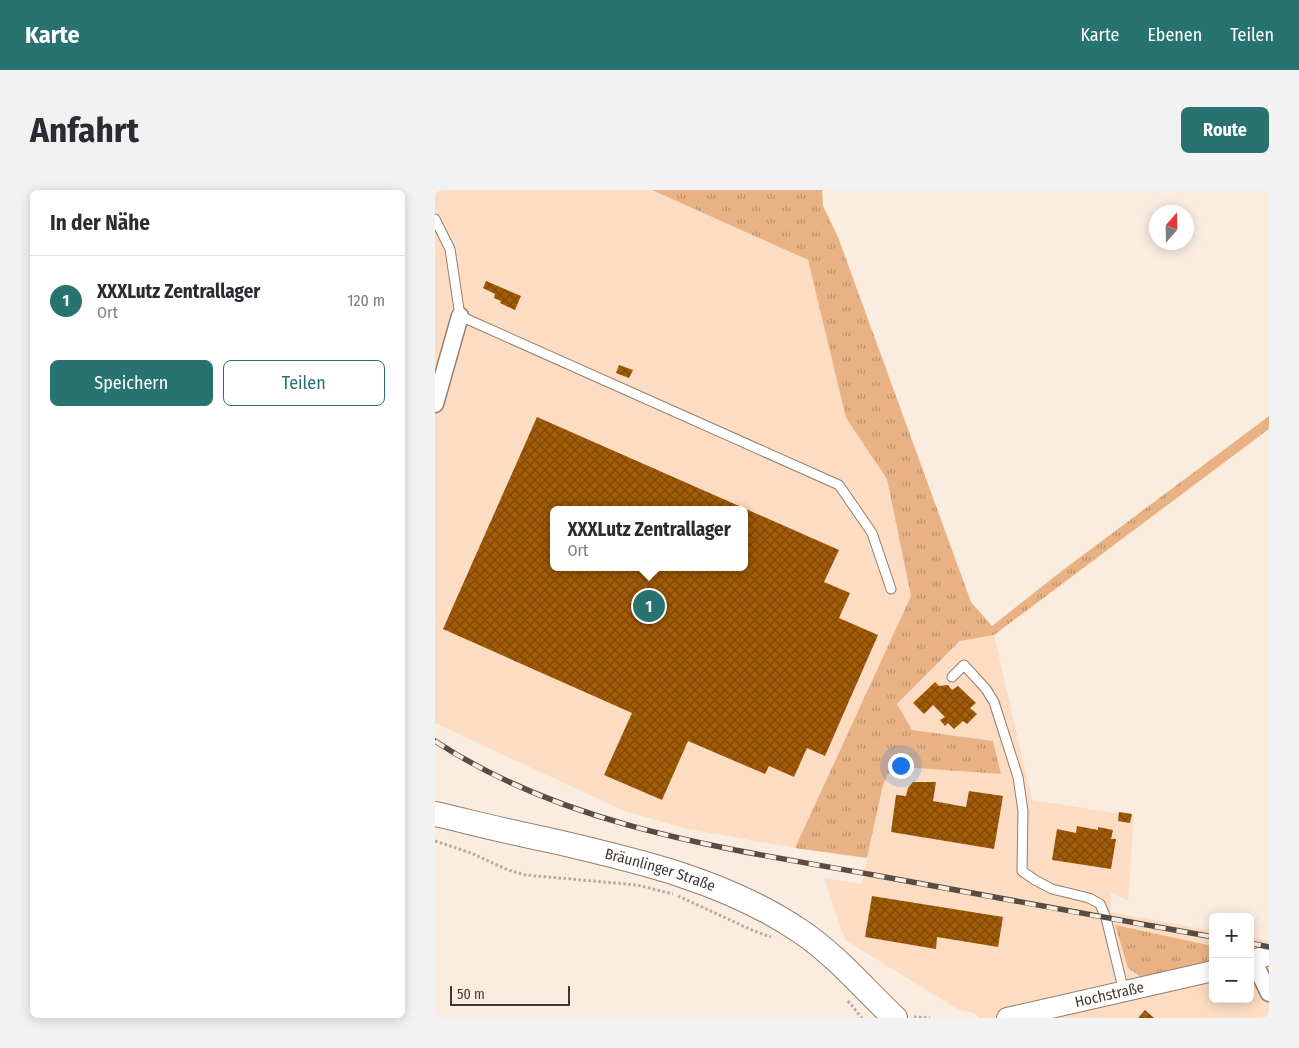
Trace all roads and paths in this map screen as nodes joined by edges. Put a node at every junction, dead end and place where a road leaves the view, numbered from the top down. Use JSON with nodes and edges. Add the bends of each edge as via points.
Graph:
{"nodes":[{"id":1,"x":435,"y":219,"type":"edge"},
{"id":2,"x":460,"y":316,"type":"junction"},
{"id":3,"x":435,"y":404,"type":"edge"},
{"id":4,"x":891,"y":589,"type":"dead end"},
{"id":5,"x":953,"y":677,"type":"dead end"},
{"id":6,"x":435,"y":814,"type":"edge"},
{"id":7,"x":435,"y":841,"type":"edge"},
{"id":8,"x":777,"y":940,"type":"dead end"},
{"id":9,"x":1257,"y":959,"type":"edge"},
{"id":10,"x":1209,"y":972,"type":"edge"},
{"id":11,"x":852,"y":991,"type":"junction"},
{"id":12,"x":1124,"y":992,"type":"junction"},
{"id":13,"x":1269,"y":993,"type":"edge"},
{"id":14,"x":862,"y":1018,"type":"edge"},
{"id":15,"x":880,"y":1018,"type":"edge"},
{"id":16,"x":895,"y":1018,"type":"edge"},
{"id":17,"x":1007,"y":1018,"type":"edge"}],
"edges":[{"from":1,"to":2,"type":"lane","via":[[450,249]]},
{"from":2,"to":3,"type":"street"},
{"from":2,"to":4,"type":"lane","via":[[839,485],[872,533]]},
{"from":5,"to":12,"type":"lane","via":[[964,665],[986,689],[1003,726],[1019,782],[1023,811],[1022,871],[1053,889],[1100,904]]},
{"from":6,"to":11,"type":"main road","name":"Bräunlinger Straße","via":[[628,859],[703,882],[801,932],[827,952]]},
{"from":7,"to":8,"type":"path","via":[[527,876],[637,885],[677,896]]},
{"from":9,"to":13,"type":"street"},
{"from":10,"to":12,"type":"street","name":"Hochstraße"},
{"from":11,"to":14,"type":"path"},
{"from":11,"to":15,"type":"main road"},
{"from":11,"to":16,"type":"main road"},
{"from":12,"to":17,"type":"street","name":"Hochstraße"}]}
